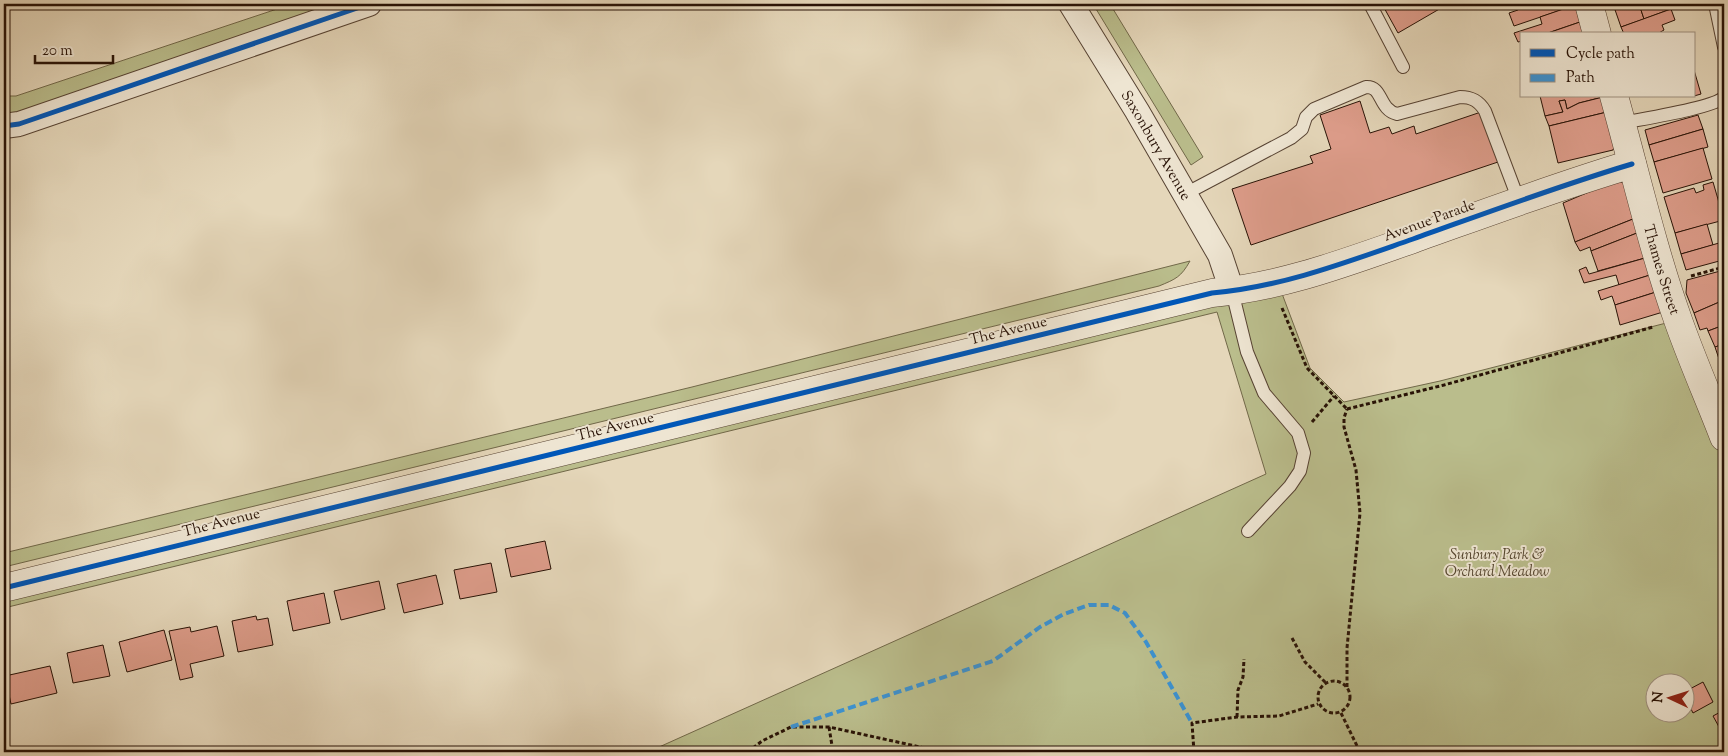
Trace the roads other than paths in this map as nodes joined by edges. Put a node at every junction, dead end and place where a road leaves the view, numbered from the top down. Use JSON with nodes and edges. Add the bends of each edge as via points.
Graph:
{"nodes":[{"id":1,"x":369,"y":4,"type":"edge"},
{"id":2,"x":1071,"y":4,"type":"edge"},
{"id":3,"x":1370,"y":4,"type":"edge"},
{"id":4,"x":1589,"y":4,"type":"edge"},
{"id":5,"x":1715,"y":4,"type":"edge"},
{"id":6,"x":1596,"y":32,"type":"edge"},
{"id":7,"x":1724,"y":47,"type":"edge"},
{"id":8,"x":1403,"y":67,"type":"dead end"},
{"id":9,"x":1724,"y":97,"type":"edge"},
{"id":10,"x":1615,"y":98,"type":"edge"},
{"id":11,"x":1622,"y":123,"type":"junction"},
{"id":12,"x":4,"y":126,"type":"edge"},
{"id":13,"x":1632,"y":164,"type":"junction"},
{"id":14,"x":1185,"y":194,"type":"junction"},
{"id":15,"x":1518,"y":201,"type":"junction"},
{"id":16,"x":1232,"y":291,"type":"junction"},
{"id":17,"x":1724,"y":437,"type":"edge"},
{"id":18,"x":1248,"y":531,"type":"dead end"},
{"id":19,"x":4,"y":588,"type":"edge"}],
"edges":[{"from":1,"to":12,"type":"street","via":[[19,124]]},
{"from":2,"to":14,"type":"street","name":"Saxonbury Avenue"},
{"from":3,"to":8,"type":"lane"},
{"from":4,"to":6,"type":"street"},
{"from":5,"to":7,"type":"lane"},
{"from":9,"to":11,"type":"lane","via":[[1696,108]]},
{"from":10,"to":11,"type":"street","name":"Thames Street"},
{"from":11,"to":13,"type":"street","name":"Thames Street"},
{"from":13,"to":15,"type":"street","name":"Avenue Parade"},
{"from":13,"to":17,"type":"street","name":"Thames Street","via":[[1678,320]]},
{"from":14,"to":15,"type":"lane","via":[[1291,138],[1302,129],[1306,117],[1314,109],[1372,87],[1386,109],[1397,114],[1460,97],[1468,97],[1482,105]]},
{"from":14,"to":16,"type":"street","name":"Saxonbury Avenue","via":[[1220,255]]},
{"from":15,"to":16,"type":"street","name":"Avenue Parade","via":[[1342,264],[1272,284]]},
{"from":16,"to":18,"type":"lane","via":[[1247,352],[1264,393],[1298,433],[1304,453],[1300,471],[1290,486]]},
{"from":16,"to":19,"type":"street","name":"The Avenue","via":[[1212,293]]}]}
